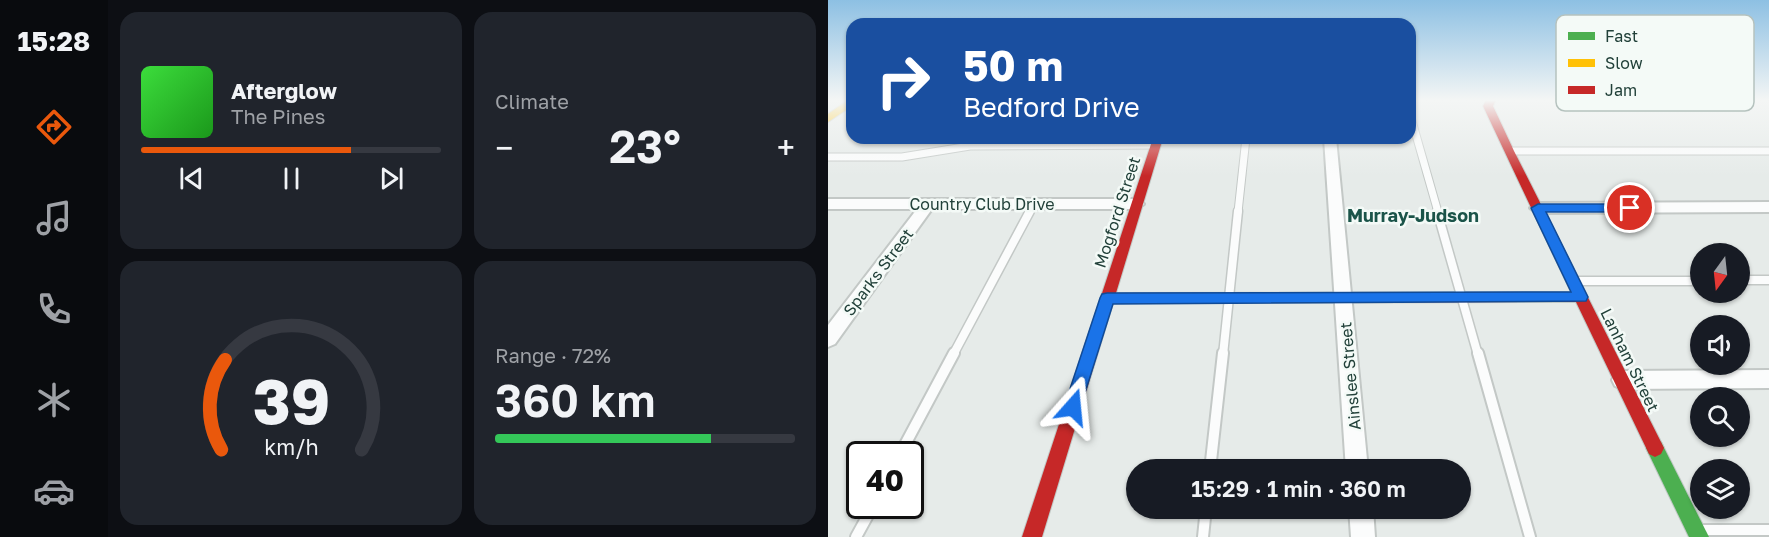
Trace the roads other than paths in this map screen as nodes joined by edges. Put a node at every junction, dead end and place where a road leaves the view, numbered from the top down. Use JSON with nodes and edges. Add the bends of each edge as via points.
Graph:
{"nodes":[{"id":1,"x":1497,"y":125,"type":"edge"},
{"id":2,"x":1416,"y":135,"type":"edge"},
{"id":3,"x":1045,"y":144,"type":"edge"},
{"id":4,"x":1156,"y":144,"type":"edge"},
{"id":5,"x":1245,"y":144,"type":"edge"},
{"id":6,"x":1330,"y":144,"type":"edge"},
{"id":7,"x":1509,"y":151,"type":"junction"},
{"id":8,"x":1769,"y":151,"type":"edge"},
{"id":9,"x":828,"y":157,"type":"edge"},
{"id":10,"x":828,"y":204,"type":"edge"},
{"id":11,"x":928,"y":204,"type":"junction"},
{"id":12,"x":1034,"y":204,"type":"junction"},
{"id":13,"x":1137,"y":204,"type":"junction"},
{"id":14,"x":1769,"y":207,"type":"edge"},
{"id":15,"x":1538,"y":208,"type":"junction"},
{"id":16,"x":1750,"y":280,"type":"edge"},
{"id":17,"x":1769,"y":280,"type":"edge"},
{"id":18,"x":1573,"y":281,"type":"junction"},
{"id":19,"x":1690,"y":281,"type":"edge"},
{"id":20,"x":1343,"y":297,"type":"junction"},
{"id":21,"x":1462,"y":297,"type":"junction"},
{"id":22,"x":1581,"y":297,"type":"junction"},
{"id":23,"x":1107,"y":298,"type":"junction"},
{"id":24,"x":1229,"y":298,"type":"junction"},
{"id":25,"x":828,"y":339,"type":"edge"},
{"id":26,"x":1769,"y":379,"type":"edge"},
{"id":27,"x":1622,"y":380,"type":"junction"},
{"id":28,"x":907,"y":441,"type":"edge"},
{"id":29,"x":1211,"y":459,"type":"edge"},
{"id":30,"x":1356,"y":459,"type":"edge"},
{"id":31,"x":866,"y":519,"type":"edge"},
{"id":32,"x":1205,"y":519,"type":"edge"},
{"id":33,"x":1362,"y":519,"type":"edge"},
{"id":34,"x":1769,"y":530,"type":"edge"},
{"id":35,"x":1697,"y":534,"type":"edge"},
{"id":36,"x":856,"y":537,"type":"edge"},
{"id":37,"x":1032,"y":537,"type":"edge"},
{"id":38,"x":1203,"y":537,"type":"edge"},
{"id":39,"x":1363,"y":537,"type":"edge"},
{"id":40,"x":1530,"y":537,"type":"edge"}],
"edges":[{"from":1,"to":7,"type":"street","name":"Lanham Street"},
{"from":2,"to":21,"type":"lane"},
{"from":3,"to":9,"type":"lane","via":[[970,146],[902,157]]},
{"from":4,"to":13,"type":"street","name":"Mogford Street"},
{"from":5,"to":24,"type":"lane"},
{"from":6,"to":20,"type":"street","name":"Ainslee Street"},
{"from":7,"to":8,"type":"lane"},
{"from":7,"to":15,"type":"street","name":"Lanham Street"},
{"from":10,"to":11,"type":"street","name":"Country Club Drive"},
{"from":11,"to":12,"type":"street","name":"Country Club Drive"},
{"from":11,"to":25,"type":"street","name":"Sparks Street"},
{"from":12,"to":13,"type":"street","name":"Country Club Drive"},
{"from":12,"to":28,"type":"lane"},
{"from":13,"to":23,"type":"street","name":"Mogford Street"},
{"from":14,"to":15,"type":"street"},
{"from":15,"to":18,"type":"street","name":"Lanham Street"},
{"from":16,"to":17,"type":"lane"},
{"from":18,"to":19,"type":"lane"},
{"from":18,"to":22,"type":"street","name":"Lanham Street"},
{"from":20,"to":21,"type":"street"},
{"from":20,"to":24,"type":"street"},
{"from":20,"to":30,"type":"street","name":"Ainslee Street"},
{"from":21,"to":22,"type":"street"},
{"from":21,"to":40,"type":"lane"},
{"from":22,"to":27,"type":"street","name":"Lanham Street"},
{"from":23,"to":24,"type":"street"},
{"from":23,"to":37,"type":"street","name":"Mogford Street"},
{"from":24,"to":29,"type":"lane"},
{"from":26,"to":27,"type":"street"},
{"from":27,"to":35,"type":"street","name":"Lanham Street"},
{"from":31,"to":36,"type":"lane"},
{"from":32,"to":38,"type":"lane"},
{"from":33,"to":39,"type":"street"},
{"from":34,"to":35,"type":"lane"}]}
